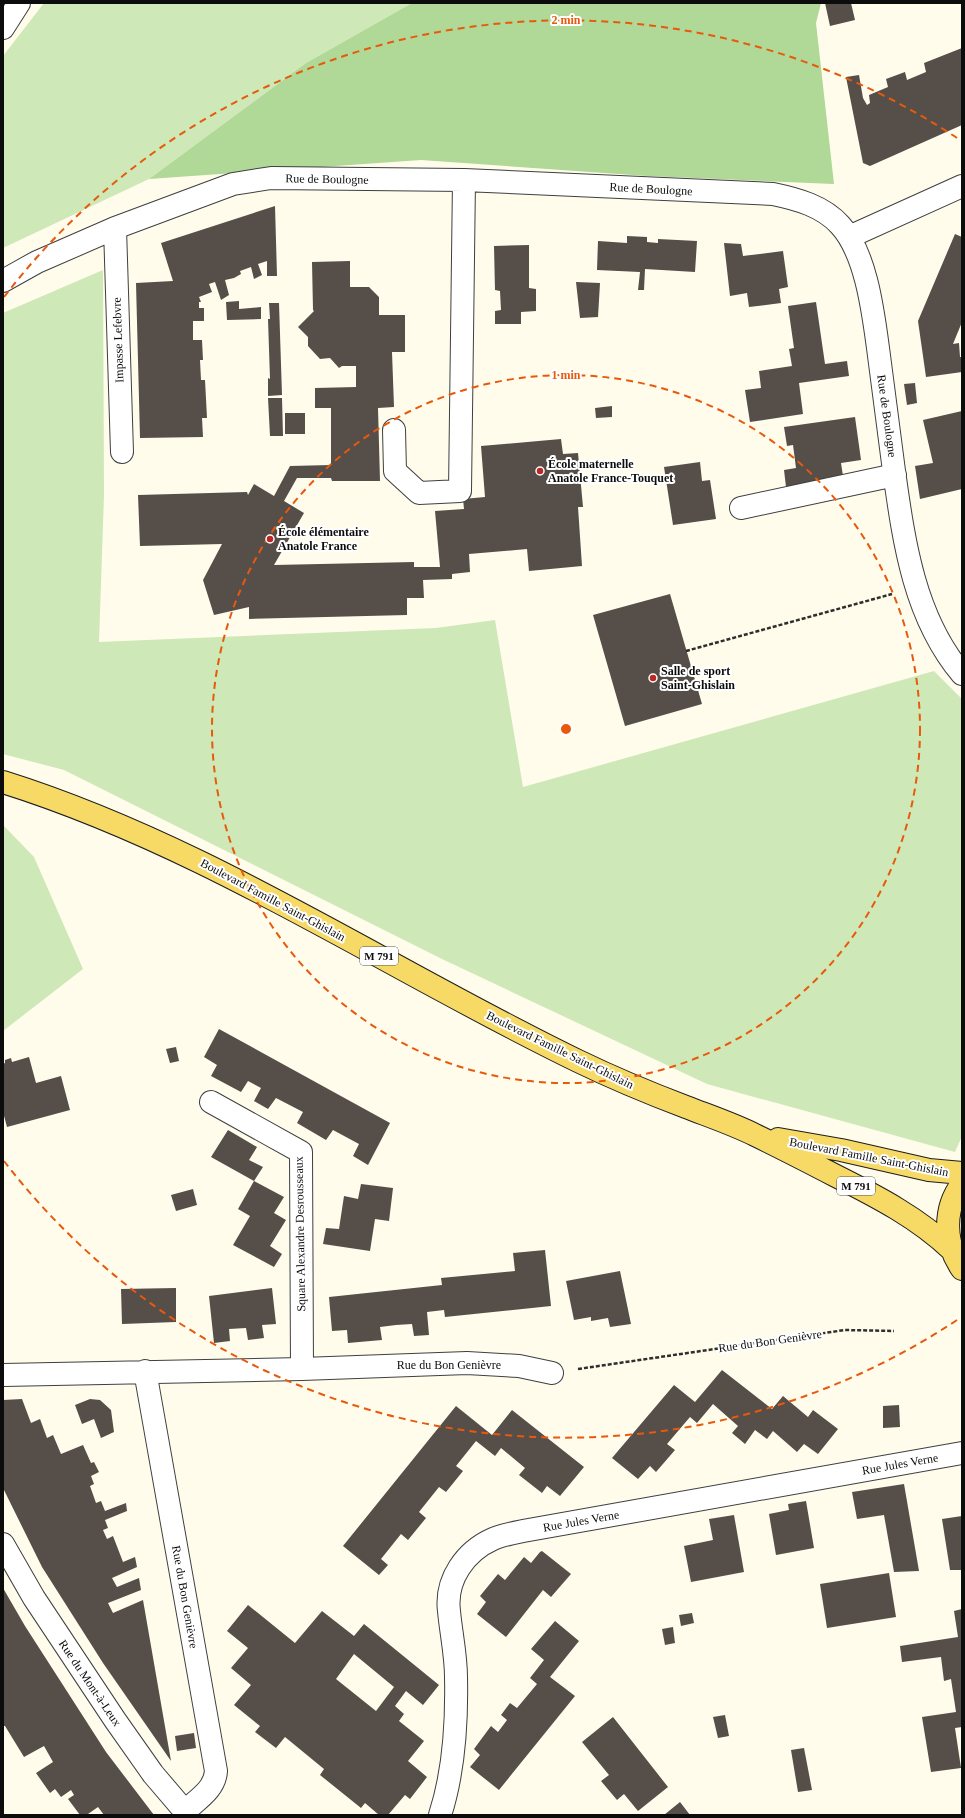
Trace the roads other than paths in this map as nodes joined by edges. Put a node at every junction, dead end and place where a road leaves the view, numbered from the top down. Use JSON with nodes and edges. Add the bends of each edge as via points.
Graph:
{"nodes":[{"id":1,"x":19,"y":3,"type":"edge"},
{"id":2,"x":3,"y":28,"type":"edge"},
{"id":3,"x":464,"y":180,"type":"junction"},
{"id":4,"x":962,"y":186,"type":"edge"},
{"id":5,"x":115,"y":228,"type":"junction"},
{"id":6,"x":849,"y":237,"type":"junction"},
{"id":7,"x":3,"y":281,"type":"edge"},
{"id":8,"x":394,"y":430,"type":"dead end"},
{"id":9,"x":122,"y":452,"type":"dead end"},
{"id":10,"x":895,"y":475,"type":"junction"},
{"id":11,"x":741,"y":508,"type":"dead end"},
{"id":12,"x":962,"y":674,"type":"edge"},
{"id":13,"x":3,"y":782,"type":"edge"},
{"id":14,"x":212,"y":1102,"type":"dead end"},
{"id":15,"x":753,"y":1134,"type":"junction"},
{"id":16,"x":962,"y":1173,"type":"edge"},
{"id":17,"x":962,"y":1184,"type":"edge"},
{"id":18,"x":957,"y":1260,"type":"edge"},
{"id":19,"x":962,"y":1286,"type":"edge"},
{"id":20,"x":302,"y":1368,"type":"junction"},
{"id":21,"x":145,"y":1371,"type":"junction"},
{"id":22,"x":552,"y":1373,"type":"road end"},
{"id":23,"x":3,"y":1375,"type":"edge"},
{"id":24,"x":962,"y":1453,"type":"edge"},
{"id":25,"x":3,"y":1544,"type":"edge"},
{"id":26,"x":186,"y":1813,"type":"edge"},
{"id":27,"x":440,"y":1815,"type":"edge"}],
"edges":[{"from":1,"to":2,"type":"street"},
{"from":3,"to":5,"type":"street","name":"Rue de Boulogne","via":[[271,178],[233,184]]},
{"from":3,"to":6,"type":"street","name":"Rue de Boulogne","via":[[773,194],[807,203],[827,213]]},
{"from":3,"to":8,"type":"street","via":[[460,491],[419,493],[395,471]]},
{"from":4,"to":6,"type":"street"},
{"from":5,"to":7,"type":"street","name":"Rue de Boulogne","via":[[37,262]]},
{"from":5,"to":9,"type":"street","name":"Impasse Lefebvre"},
{"from":6,"to":10,"type":"street","name":"Rue de Boulogne","via":[[860,262],[872,307]]},
{"from":10,"to":11,"type":"street"},
{"from":10,"to":12,"type":"street","name":"Rue de Boulogne","via":[[905,545],[916,587],[941,644]]},
{"from":13,"to":15,"type":"main road","name":"Boulevard Famille Saint-Ghislain","number":"M 791","via":[[70,805],[202,863],[531,1038],[657,1096]]},
{"from":14,"to":20,"type":"street","name":"Square Alexandre Desrousseaux","via":[[301,1152]]},
{"from":15,"to":16,"type":"main road","name":"Boulevard Famille Saint-Ghislain","number":"M 791","via":[[929,1170]]},
{"from":15,"to":18,"type":"main road","name":"Boulevard Famille Saint-Ghislain","number":"M 791","via":[[925,1226]]},
{"from":17,"to":18,"type":"main road","via":[[955,1195],[948,1218],[948,1232]]},
{"from":18,"to":19,"type":"main road"},
{"from":20,"to":21,"type":"street","name":"Rue du Bon Genièvre"},
{"from":20,"to":22,"type":"street","name":"Rue du Bon Genièvre","via":[[491,1363]]},
{"from":21,"to":23,"type":"street","name":"Rue du Bon Genièvre"},
{"from":21,"to":26,"type":"street","name":"Rue du Bon Genièvre","via":[[216,1771],[216,1779],[211,1788]]},
{"from":24,"to":27,"type":"street","name":"Rue Jules Verne","via":[[523,1531],[494,1538],[474,1550],[459,1567],[450,1586],[448,1609],[456,1669],[455,1713],[452,1768]]},
{"from":25,"to":26,"type":"street","name":"Rue du Mont-à-Leux","via":[[34,1598],[114,1720],[153,1774]]}]}
